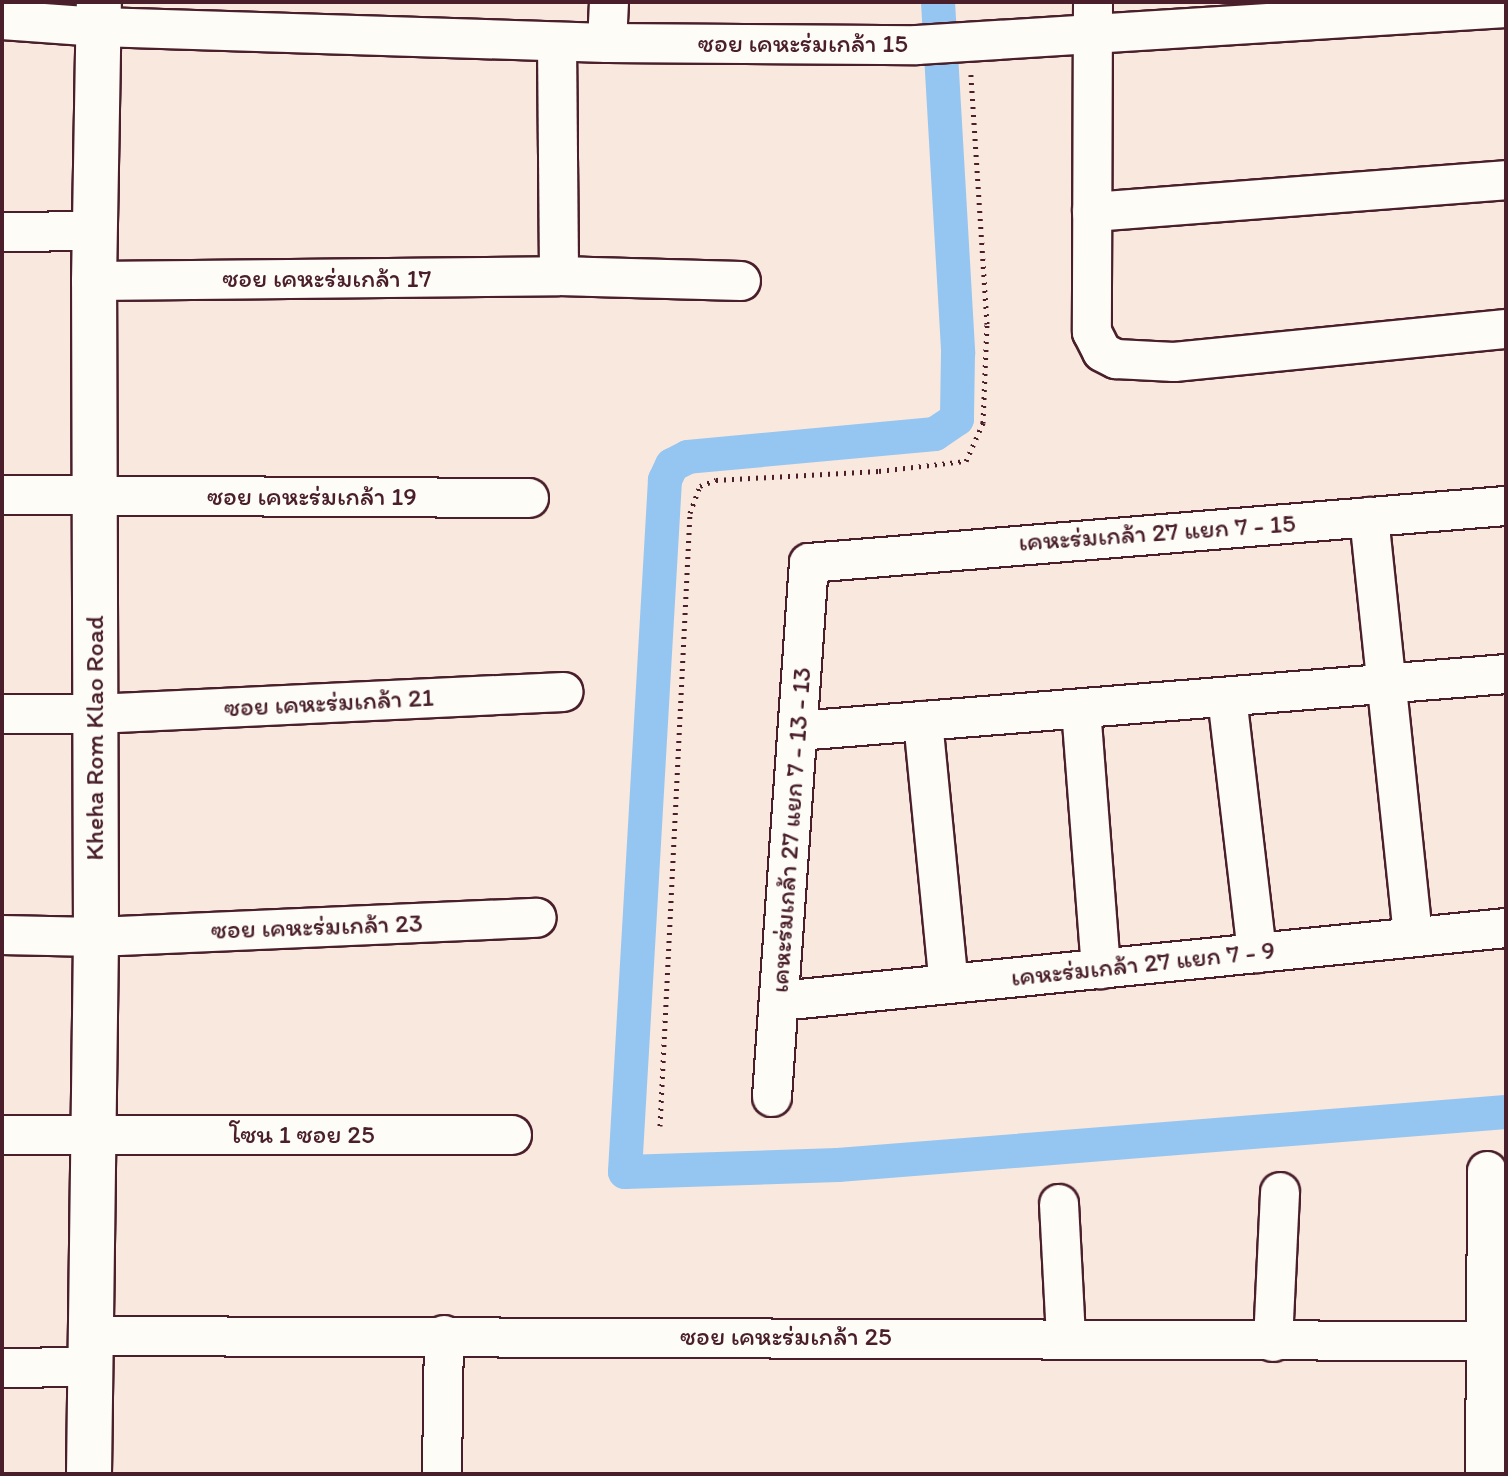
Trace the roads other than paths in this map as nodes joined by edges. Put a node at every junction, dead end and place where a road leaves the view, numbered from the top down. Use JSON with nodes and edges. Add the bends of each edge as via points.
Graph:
{"nodes":[{"id":1,"x":609,"y":2,"type":"edge"},
{"id":2,"x":1506,"y":8,"type":"edge"},
{"id":3,"x":99,"y":15,"type":"edge"},
{"id":4,"x":1094,"y":19,"type":"edge"},
{"id":5,"x":2,"y":20,"type":"edge"},
{"id":6,"x":557,"y":42,"type":"junction"},
{"id":7,"x":607,"y":43,"type":"junction"},
{"id":8,"x":1506,"y":180,"type":"edge"},
{"id":9,"x":1092,"y":212,"type":"junction"},
{"id":10,"x":95,"y":231,"type":"junction"},
{"id":11,"x":2,"y":232,"type":"edge"},
{"id":12,"x":559,"y":276,"type":"junction"},
{"id":13,"x":94,"y":281,"type":"junction"},
{"id":14,"x":741,"y":281,"type":"dead end"},
{"id":15,"x":1506,"y":329,"type":"edge"},
{"id":16,"x":2,"y":495,"type":"edge"},
{"id":17,"x":94,"y":495,"type":"junction"},
{"id":18,"x":529,"y":498,"type":"dead end"},
{"id":19,"x":1506,"y":506,"type":"edge"},
{"id":20,"x":1369,"y":517,"type":"junction"},
{"id":21,"x":809,"y":563,"type":"joint"},
{"id":22,"x":1506,"y":674,"type":"edge"},
{"id":23,"x":1387,"y":684,"type":"junction"},
{"id":24,"x":563,"y":692,"type":"dead end"},
{"id":25,"x":1227,"y":697,"type":"junction"},
{"id":26,"x":1081,"y":709,"type":"junction"},
{"id":27,"x":2,"y":714,"type":"edge"},
{"id":28,"x":95,"y":714,"type":"junction"},
{"id":29,"x":923,"y":721,"type":"junction"},
{"id":30,"x":798,"y":731,"type":"junction"},
{"id":31,"x":537,"y":918,"type":"dead end"},
{"id":32,"x":1506,"y":928,"type":"edge"},
{"id":33,"x":2,"y":935,"type":"edge"},
{"id":34,"x":96,"y":937,"type":"junction"},
{"id":35,"x":1413,"y":937,"type":"junction"},
{"id":36,"x":1257,"y":953,"type":"junction"},
{"id":37,"x":1101,"y":969,"type":"junction"},
{"id":38,"x":949,"y":984,"type":"junction"},
{"id":39,"x":780,"y":1001,"type":"junction"},
{"id":40,"x":772,"y":1097,"type":"dead end"},
{"id":41,"x":2,"y":1135,"type":"edge"},
{"id":42,"x":91,"y":1135,"type":"junction"},
{"id":43,"x":512,"y":1135,"type":"dead end"},
{"id":44,"x":1487,"y":1171,"type":"dead end"},
{"id":45,"x":1280,"y":1192,"type":"dead end"},
{"id":46,"x":1059,"y":1204,"type":"dead end"},
{"id":47,"x":444,"y":1335,"type":"junction"},
{"id":48,"x":1066,"y":1338,"type":"junction"},
{"id":49,"x":1484,"y":1341,"type":"junction"},
{"id":50,"x":1273,"y":1342,"type":"junction"},
{"id":51,"x":88,"y":1351,"type":"junction"},
{"id":52,"x":2,"y":1368,"type":"edge"},
{"id":53,"x":89,"y":1474,"type":"edge"},
{"id":54,"x":442,"y":1474,"type":"edge"},
{"id":55,"x":1485,"y":1474,"type":"edge"}],
"edges":[{"from":1,"to":7,"type":"street"},
{"from":2,"to":4,"type":"street","name":"ซอย เคหะร่มเกล้า 15"},
{"from":3,"to":5,"type":"street","name":"ซอย เคหะร่มเกล้า 15"},
{"from":3,"to":6,"type":"street","name":"ซอย เคหะร่มเกล้า 15"},
{"from":3,"to":10,"type":"street","name":"Kheha Rom Klao Road"},
{"from":4,"to":7,"type":"street","name":"ซอย เคหะร่มเกล้า 15","via":[[959,45]]},
{"from":4,"to":9,"type":"street"},
{"from":6,"to":7,"type":"street","name":"ซอย เคหะร่มเกล้า 15"},
{"from":6,"to":12,"type":"street"},
{"from":8,"to":9,"type":"street"},
{"from":9,"to":15,"type":"street","via":[[1092,332],[1102,352],[1116,359],[1174,362]]},
{"from":10,"to":11,"type":"street"},
{"from":10,"to":13,"type":"street","name":"Kheha Rom Klao Road"},
{"from":12,"to":13,"type":"street","name":"ซอย เคหะร่มเกล้า 17"},
{"from":12,"to":14,"type":"street","name":"ซอย เคหะร่มเกล้า 17"},
{"from":13,"to":17,"type":"street","name":"Kheha Rom Klao Road"},
{"from":16,"to":17,"type":"street","name":"ซอย เคหะร่มเกล้า 19"},
{"from":17,"to":18,"type":"street","name":"ซอย เคหะร่มเกล้า 19"},
{"from":17,"to":28,"type":"street","name":"Kheha Rom Klao Road"},
{"from":19,"to":20,"type":"street","name":"เคหะร่มเกล้า 27 แยก 7 - 15"},
{"from":20,"to":21,"type":"street","name":"เคหะร่มเกล้า 27 แยก 7 - 15"},
{"from":20,"to":23,"type":"street"},
{"from":21,"to":30,"type":"street","name":"เคหะร่มเกล้า 27 แยก 7 - 13 - 13"},
{"from":22,"to":23,"type":"street"},
{"from":23,"to":25,"type":"street"},
{"from":23,"to":35,"type":"street"},
{"from":24,"to":28,"type":"street","name":"ซอย เคหะร่มเกล้า 21"},
{"from":25,"to":26,"type":"street"},
{"from":25,"to":36,"type":"street"},
{"from":26,"to":29,"type":"street"},
{"from":26,"to":37,"type":"street"},
{"from":27,"to":28,"type":"street","name":"ซอย เคหะร่มเกล้า 21"},
{"from":28,"to":34,"type":"street","name":"Kheha Rom Klao Road"},
{"from":29,"to":30,"type":"street"},
{"from":29,"to":38,"type":"street"},
{"from":30,"to":39,"type":"street","name":"เคหะร่มเกล้า 27 แยก 7 - 13 - 13"},
{"from":31,"to":34,"type":"street","name":"ซอย เคหะร่มเกล้า 23"},
{"from":32,"to":35,"type":"street","name":"เคหะร่มเกล้า 27 แยก 7 - 9"},
{"from":33,"to":34,"type":"street","name":"ซอย เคหะร่มเกล้า 23"},
{"from":34,"to":42,"type":"street","name":"Kheha Rom Klao Road"},
{"from":35,"to":36,"type":"street","name":"เคหะร่มเกล้า 27 แยก 7 - 9"},
{"from":36,"to":37,"type":"street","name":"เคหะร่มเกล้า 27 แยก 7 - 9"},
{"from":37,"to":38,"type":"street","name":"เคหะร่มเกล้า 27 แยก 7 - 9"},
{"from":38,"to":39,"type":"street","name":"เคหะร่มเกล้า 27 แยก 7 - 9"},
{"from":39,"to":40,"type":"street","name":"เคหะร่มเกล้า 27 แยก 7 - 13 - 13"},
{"from":41,"to":42,"type":"street","name":"โซน 1 ซอย 25"},
{"from":42,"to":43,"type":"street","name":"โซน 1 ซอย 25"},
{"from":42,"to":51,"type":"street","name":"Kheha Rom Klao Road"},
{"from":44,"to":49,"type":"street"},
{"from":45,"to":50,"type":"street"},
{"from":46,"to":48,"type":"street"},
{"from":47,"to":48,"type":"street","name":"ซอย เคหะร่มเกล้า 25"},
{"from":47,"to":51,"type":"street","name":"ซอย เคหะร่มเกล้า 25"},
{"from":47,"to":54,"type":"street"},
{"from":48,"to":50,"type":"street","name":"ซอย เคหะร่มเกล้า 25"},
{"from":49,"to":50,"type":"street","name":"ซอย เคหะร่มเกล้า 25"},
{"from":49,"to":55,"type":"street"},
{"from":51,"to":52,"type":"street","name":"ซอย เคหะร่มเกล้า 25"},
{"from":51,"to":53,"type":"street","name":"Kheha Rom Klao Road"}]}
